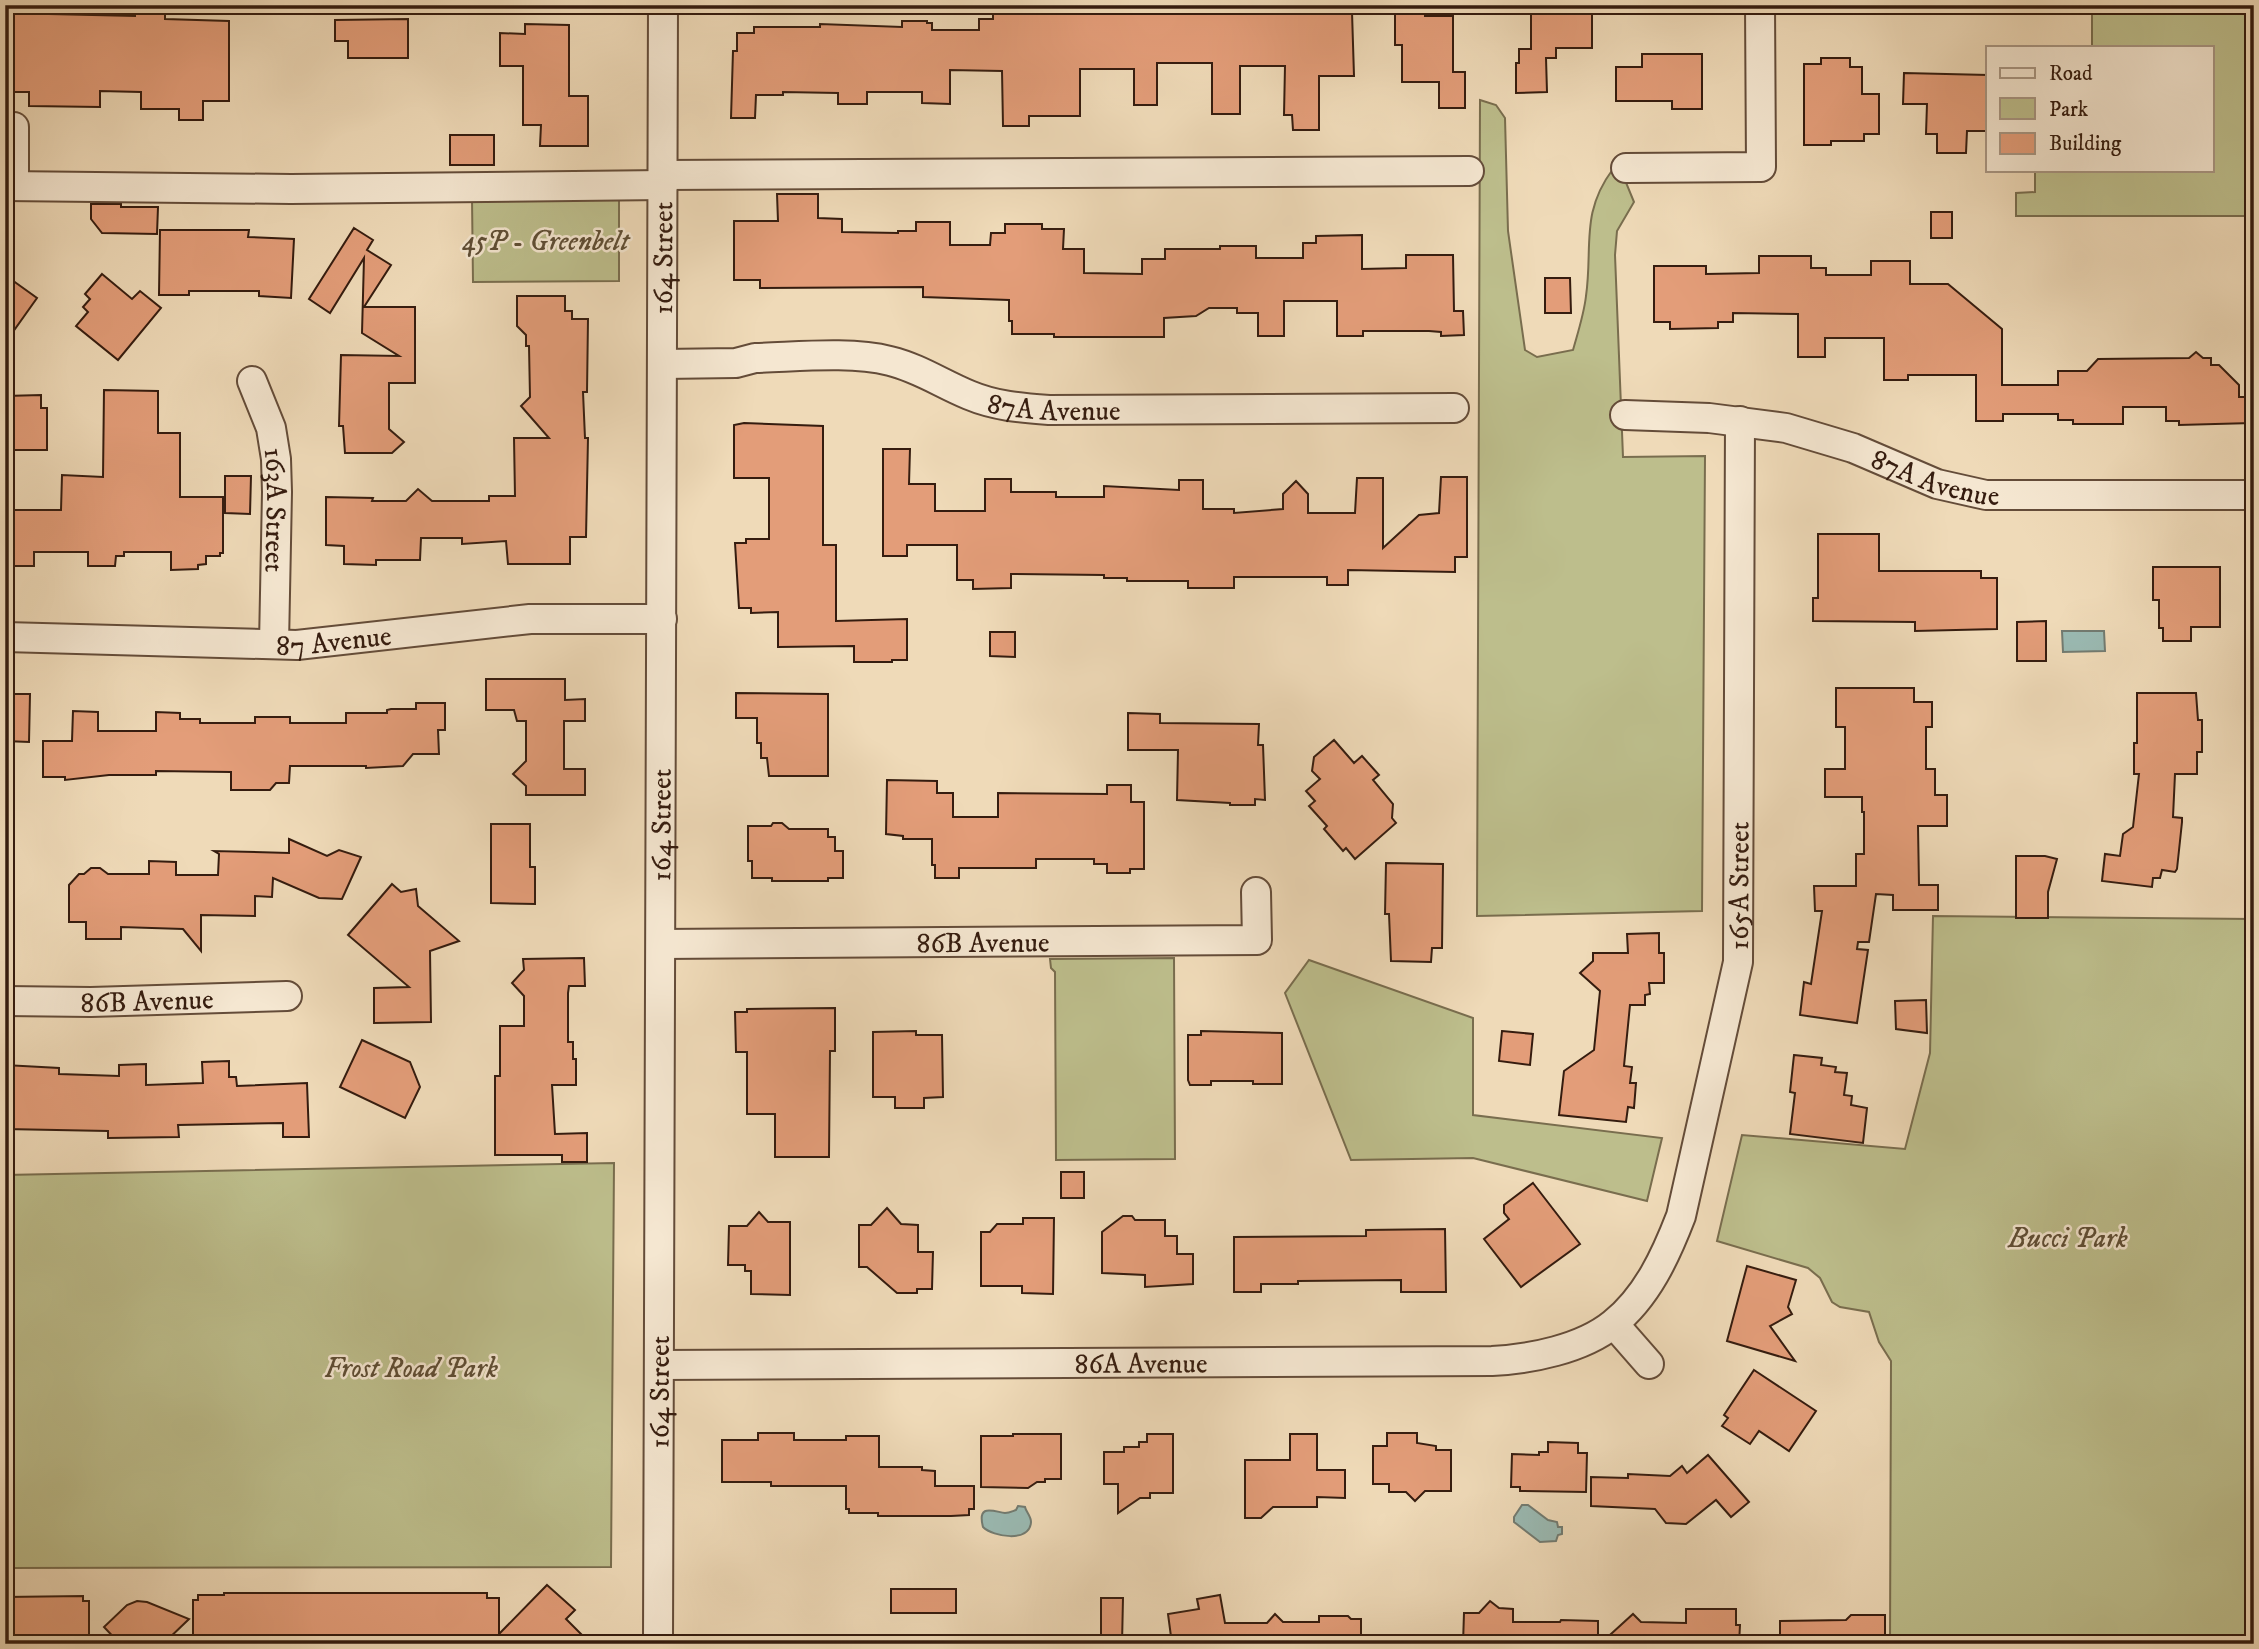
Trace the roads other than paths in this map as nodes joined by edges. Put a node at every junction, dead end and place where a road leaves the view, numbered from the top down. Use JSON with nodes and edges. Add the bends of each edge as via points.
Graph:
{"nodes":[{"id":1,"x":663,"y":5,"type":"edge"},
{"id":2,"x":1760,"y":5,"type":"edge"},
{"id":3,"x":14,"y":127,"type":"dead end"},
{"id":4,"x":1626,"y":168,"type":"dead end"},
{"id":5,"x":1469,"y":172,"type":"dead end"},
{"id":6,"x":663,"y":180,"type":"junction"},
{"id":7,"x":10,"y":186,"type":"edge"},
{"id":8,"x":663,"y":364,"type":"junction"},
{"id":9,"x":252,"y":381,"type":"dead end"},
{"id":10,"x":1454,"y":408,"type":"dead end"},
{"id":11,"x":1625,"y":415,"type":"dead end"},
{"id":12,"x":1740,"y":421,"type":"junction"},
{"id":13,"x":2254,"y":495,"type":"edge"},
{"id":14,"x":662,"y":619,"type":"junction"},
{"id":15,"x":5,"y":637,"type":"edge"},
{"id":16,"x":274,"y":645,"type":"junction"},
{"id":17,"x":1256,"y":892,"type":"dead end"},
{"id":18,"x":661,"y":944,"type":"junction"},
{"id":19,"x":287,"y":996,"type":"dead end"},
{"id":20,"x":5,"y":1001,"type":"edge"},
{"id":21,"x":1614,"y":1324,"type":"junction"},
{"id":22,"x":1648,"y":1364,"type":"dead end"},
{"id":23,"x":660,"y":1365,"type":"junction"},
{"id":24,"x":658,"y":1644,"type":"edge"}],
"edges":[{"from":1,"to":6,"type":"street","name":"164 Street"},
{"from":2,"to":4,"type":"street","via":[[1761,167]]},
{"from":3,"to":7,"type":"street"},
{"from":5,"to":6,"type":"street"},
{"from":6,"to":7,"type":"street","via":[[292,189]]},
{"from":6,"to":8,"type":"street","name":"164 Street"},
{"from":8,"to":10,"type":"street","name":"87A Avenue","via":[[874,358],[906,365],[988,401],[1049,410]]},
{"from":8,"to":14,"type":"street","name":"164 Street"},
{"from":9,"to":16,"type":"street","name":"163A Street","via":[[271,428],[276,459]]},
{"from":11,"to":12,"type":"street","name":"87A Avenue"},
{"from":12,"to":13,"type":"street","name":"87A Avenue","via":[[1821,437],[1937,484],[1986,495]]},
{"from":12,"to":21,"type":"street","name":"165A Street","via":[[1738,962],[1681,1216],[1648,1284]]},
{"from":14,"to":16,"type":"street","name":"87 Avenue","via":[[530,619],[320,644]]},
{"from":14,"to":18,"type":"street","name":"164 Street"},
{"from":15,"to":16,"type":"street","name":"87 Avenue"},
{"from":17,"to":18,"type":"street","name":"86B Avenue","via":[[1257,940]]},
{"from":18,"to":23,"type":"street","name":"164 Street"},
{"from":19,"to":20,"type":"street","name":"86B Avenue"},
{"from":21,"to":22,"type":"street"},
{"from":21,"to":23,"type":"street","name":"86A Avenue","via":[[1570,1346],[1492,1361]]},
{"from":23,"to":24,"type":"street","name":"164 Street"}]}
